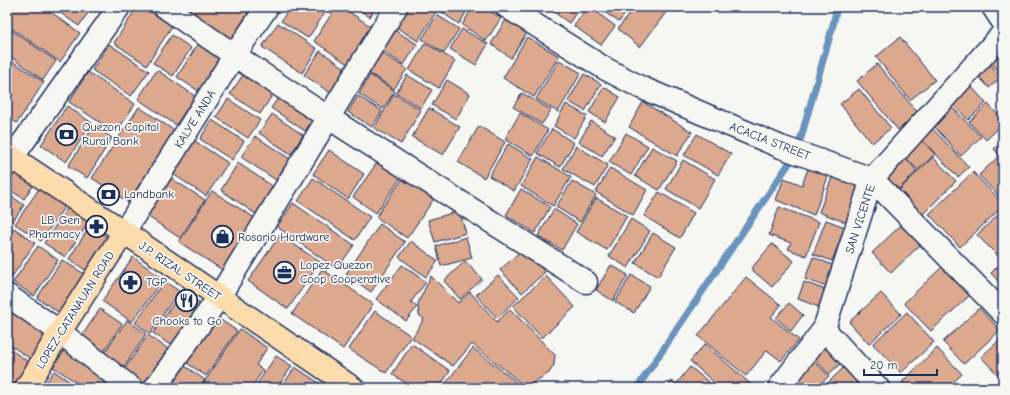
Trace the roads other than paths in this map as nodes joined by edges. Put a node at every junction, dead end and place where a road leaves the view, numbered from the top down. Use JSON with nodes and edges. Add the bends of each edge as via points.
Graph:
{"nodes":[{"id":1,"x":119,"y":7,"type":"edge"},
{"id":2,"x":165,"y":7,"type":"edge"},
{"id":3,"x":266,"y":7,"type":"edge"},
{"id":4,"x":396,"y":7,"type":"edge"},
{"id":5,"x":507,"y":7,"type":"edge"},
{"id":6,"x":993,"y":7,"type":"edge"},
{"id":7,"x":1003,"y":22,"type":"edge"},
{"id":8,"x":1003,"y":32,"type":"edge"},
{"id":9,"x":234,"y":56,"type":"junction"},
{"id":10,"x":328,"y":118,"type":"junction"},
{"id":11,"x":9,"y":159,"type":"edge"},
{"id":12,"x":872,"y":180,"type":"junction"},
{"id":13,"x":124,"y":232,"type":"junction"},
{"id":14,"x":586,"y":282,"type":"dead end"},
{"id":15,"x":7,"y":295,"type":"edge"},
{"id":16,"x":219,"y":297,"type":"junction"},
{"id":17,"x":1003,"y":313,"type":"edge"},
{"id":18,"x":824,"y":329,"type":"junction"},
{"id":19,"x":60,"y":332,"type":"junction"},
{"id":20,"x":26,"y":388,"type":"edge"},
{"id":21,"x":131,"y":388,"type":"edge"},
{"id":22,"x":155,"y":388,"type":"edge"},
{"id":23,"x":353,"y":388,"type":"edge"},
{"id":24,"x":779,"y":388,"type":"edge"},
{"id":25,"x":878,"y":388,"type":"edge"}],
"edges":[{"from":1,"to":11,"type":"street"},
{"from":2,"to":9,"type":"street"},
{"from":3,"to":9,"type":"street","name":"KALYE ANDA"},
{"from":4,"to":10,"type":"street"},
{"from":5,"to":12,"type":"street","name":"ACACIA STREET","via":[[604,68],[640,87],[781,147]]},
{"from":6,"to":7,"type":"street"},
{"from":8,"to":12,"type":"street","name":"SAN VICENTE"},
{"from":9,"to":10,"type":"street"},
{"from":9,"to":13,"type":"street","name":"KALYE ANDA"},
{"from":10,"to":14,"type":"street"},
{"from":10,"to":16,"type":"street"},
{"from":11,"to":13,"type":"main road","name":"J.P. RIZAL STREET"},
{"from":12,"to":17,"type":"street","name":"ACACIA STREET"},
{"from":12,"to":18,"type":"street","name":"SAN VICENTE"},
{"from":13,"to":16,"type":"main road","name":"J.P. RIZAL STREET"},
{"from":13,"to":19,"type":"main road","name":"LOPEZ-CATANAUAN ROAD"},
{"from":15,"to":19,"type":"street"},
{"from":16,"to":22,"type":"street"},
{"from":16,"to":23,"type":"main road","name":"J.P. RIZAL STREET"},
{"from":18,"to":24,"type":"street","name":"SAN VICENTE"},
{"from":18,"to":25,"type":"street"},
{"from":19,"to":20,"type":"main road","name":"LOPEZ-CATANAUAN ROAD"},
{"from":19,"to":21,"type":"street"}]}
